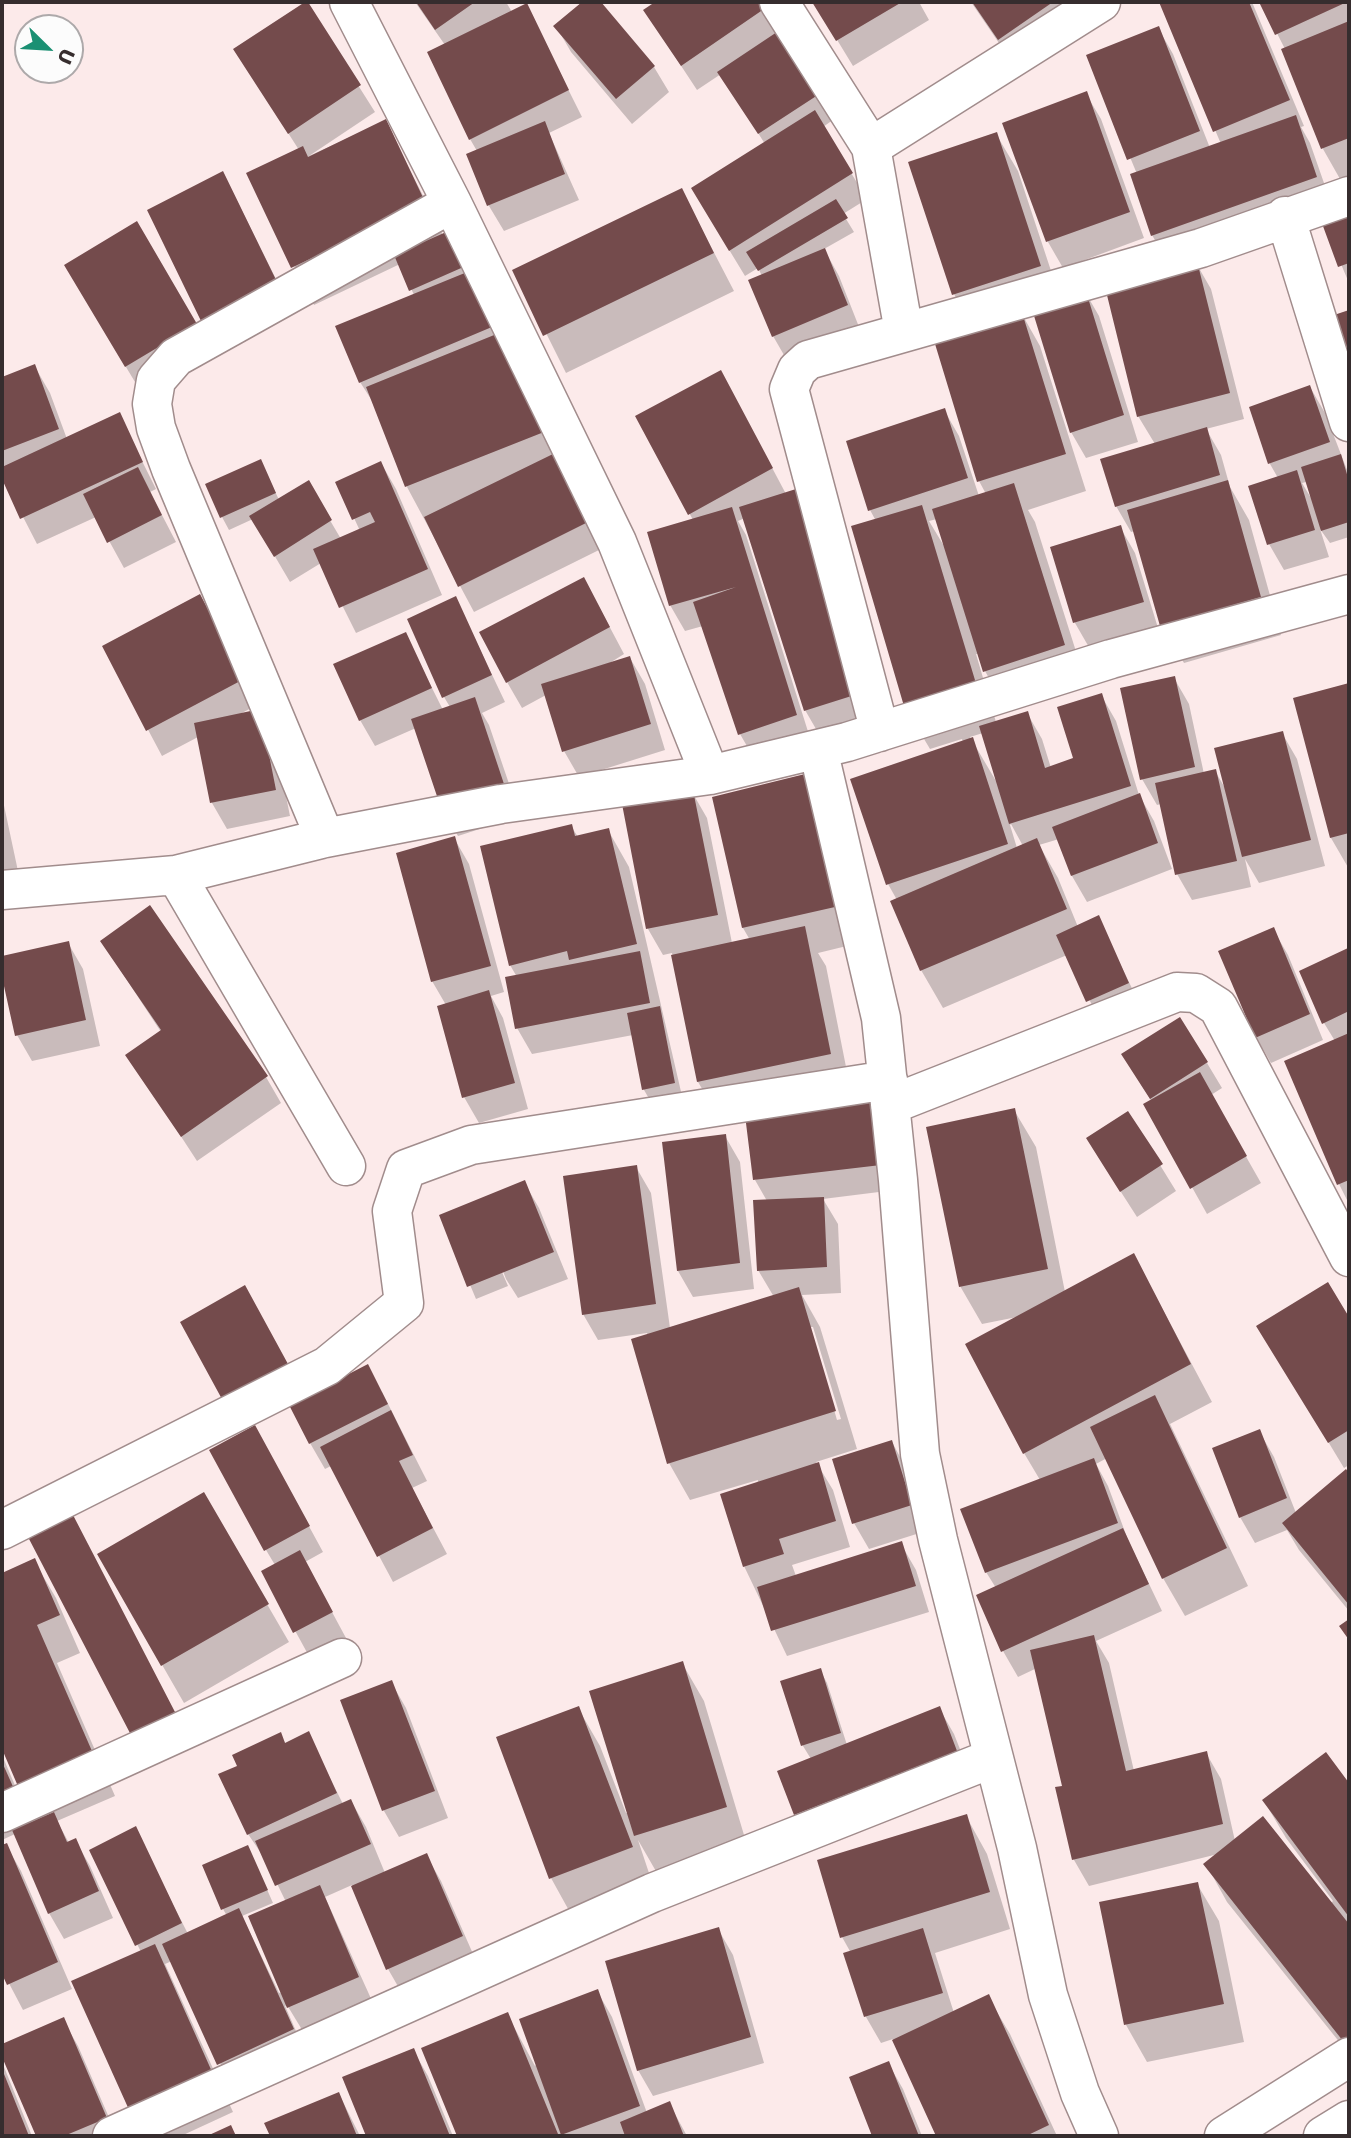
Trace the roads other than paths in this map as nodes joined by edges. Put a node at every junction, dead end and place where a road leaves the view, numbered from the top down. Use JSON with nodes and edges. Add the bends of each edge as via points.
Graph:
{"nodes":[{"id":1,"x":349,"y":2,"type":"edge"},
{"id":2,"x":779,"y":2,"type":"edge"},
{"id":3,"x":1101,"y":2,"type":"edge"},
{"id":4,"x":871,"y":147,"type":"junction"},
{"id":5,"x":1349,"y":196,"type":"edge"},
{"id":6,"x":452,"y":203,"type":"junction"},
{"id":7,"x":1285,"y":216,"type":"junction"},
{"id":8,"x":904,"y":332,"type":"junction"},
{"id":9,"x":1349,"y":422,"type":"edge"},
{"id":10,"x":1349,"y":594,"type":"edge"},
{"id":11,"x":880,"y":732,"type":"junction"},
{"id":12,"x":818,"y":749,"type":"junction"},
{"id":13,"x":710,"y":775,"type":"junction"},
{"id":14,"x":326,"y":838,"type":"junction"},
{"id":15,"x":176,"y":875,"type":"junction"},
{"id":16,"x":2,"y":890,"type":"edge"},
{"id":17,"x":889,"y":1093,"type":"junction"},
{"id":18,"x":346,"y":1166,"type":"dead end"},
{"id":19,"x":1349,"y":1257,"type":"edge"},
{"id":20,"x":2,"y":1531,"type":"edge"},
{"id":21,"x":342,"y":1658,"type":"dead end"},
{"id":22,"x":993,"y":1758,"type":"junction"},
{"id":23,"x":2,"y":1813,"type":"edge"},
{"id":24,"x":1349,"y":2057,"type":"edge"},
{"id":25,"x":1349,"y":2120,"type":"edge"},
{"id":26,"x":1245,"y":2131,"type":"edge"},
{"id":27,"x":112,"y":2136,"type":"edge"},
{"id":28,"x":1099,"y":2136,"type":"edge"},
{"id":29,"x":1324,"y":2136,"type":"edge"}],
"edges":[{"from":1,"to":6,"type":"street"},
{"from":2,"to":4,"type":"street"},
{"from":3,"to":4,"type":"street"},
{"from":4,"to":8,"type":"street"},
{"from":5,"to":7,"type":"street"},
{"from":6,"to":13,"type":"street","via":[[617,542]]},
{"from":6,"to":14,"type":"street","via":[[176,357],[156,380],[152,404],[167,459]]},
{"from":7,"to":8,"type":"street","via":[[1201,248]]},
{"from":7,"to":9,"type":"street"},
{"from":8,"to":11,"type":"street","via":[[808,360],[792,378],[789,389]]},
{"from":10,"to":11,"type":"street","via":[[1111,659]]},
{"from":11,"to":12,"type":"street"},
{"from":12,"to":13,"type":"street"},
{"from":12,"to":17,"type":"street","via":[[881,1018]]},
{"from":13,"to":14,"type":"street","via":[[501,804]]},
{"from":14,"to":15,"type":"street"},
{"from":15,"to":16,"type":"street"},
{"from":15,"to":18,"type":"street"},
{"from":17,"to":19,"type":"street","via":[[1177,992],[1196,993],[1218,1007]]},
{"from":17,"to":20,"type":"street","via":[[471,1145],[406,1169],[392,1211],[404,1303],[327,1366]]},
{"from":17,"to":22,"type":"street","via":[[920,1454]]},
{"from":21,"to":23,"type":"street"},
{"from":22,"to":27,"type":"street","via":[[652,1893]]},
{"from":22,"to":28,"type":"street","via":[[1048,1995]]},
{"from":24,"to":26,"type":"street"},
{"from":25,"to":29,"type":"street"}]}
